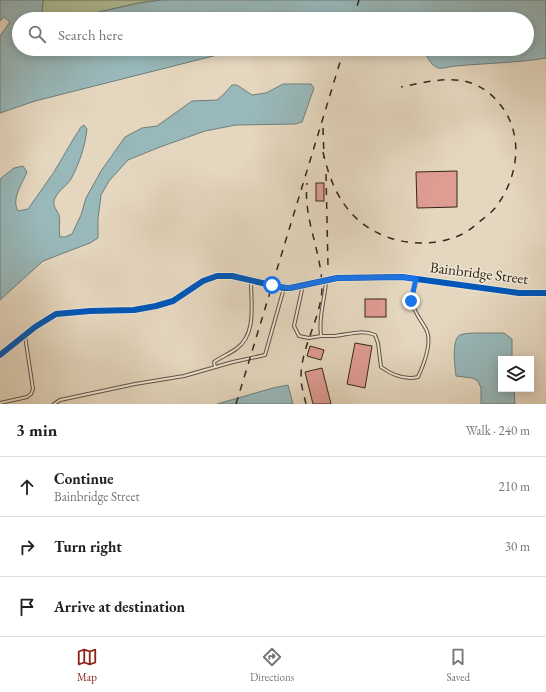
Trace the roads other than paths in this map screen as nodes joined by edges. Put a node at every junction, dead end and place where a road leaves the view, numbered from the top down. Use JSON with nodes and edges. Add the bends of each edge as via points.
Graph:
{"nodes":[{"id":1,"x":416,"y":279,"type":"junction"},
{"id":2,"x":251,"y":280,"type":"junction"},
{"id":3,"x":326,"y":280,"type":"junction"},
{"id":4,"x":303,"y":285,"type":"junction"},
{"id":5,"x":284,"y":288,"type":"junction"},
{"id":6,"x":546,"y":293,"type":"edge"},
{"id":7,"x":25,"y":334,"type":"junction"},
{"id":8,"x":321,"y":336,"type":"junction"},
{"id":9,"x":0,"y":354,"type":"edge"},
{"id":10,"x":214,"y":367,"type":"junction"},
{"id":11,"x":0,"y":403,"type":"edge"},
{"id":12,"x":54,"y":404,"type":"edge"}],
"edges":[{"from":1,"to":3,"type":"street","name":"Bainbridge Street","via":[[395,277]]},
{"from":1,"to":6,"type":"street","name":"Bainbridge Street","via":[[519,293]]},
{"from":1,"to":8,"type":"lane","via":[[411,301],[427,331],[428,344],[425,361],[418,377],[403,378],[381,367],[378,343],[375,335],[370,332]]},
{"from":2,"to":5,"type":"street","name":"Bainbridge Street"},
{"from":2,"to":7,"type":"street","name":"Bainbridge Street","via":[[217,276],[203,281],[172,301],[156,306],[134,310],[56,314]]},
{"from":2,"to":10,"type":"lane","via":[[248,336],[237,348],[214,362]]},
{"from":3,"to":4,"type":"street","name":"Bainbridge Street"},
{"from":3,"to":8,"type":"lane","via":[[320,318]]},
{"from":4,"to":5,"type":"street","name":"Bainbridge Street"},
{"from":4,"to":8,"type":"lane","via":[[294,326],[299,336]]},
{"from":5,"to":10,"type":"lane","via":[[265,355]]},
{"from":7,"to":9,"type":"street","name":"Bainbridge Street"},
{"from":7,"to":11,"type":"lane","via":[[31,394]]},
{"from":10,"to":12,"type":"lane","via":[[184,376],[60,400]]}]}
